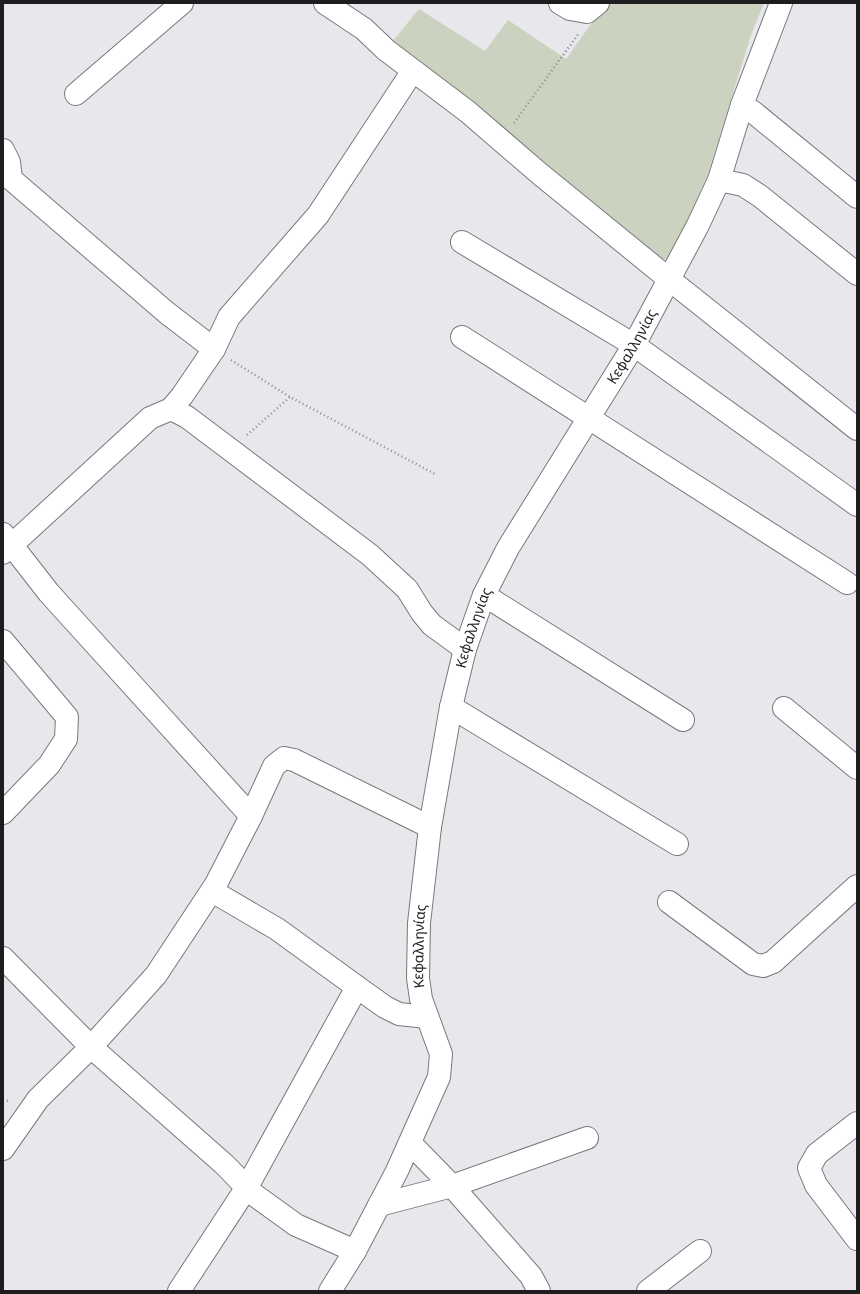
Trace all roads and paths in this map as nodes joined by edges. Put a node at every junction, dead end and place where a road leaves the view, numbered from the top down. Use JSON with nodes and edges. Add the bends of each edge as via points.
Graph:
{"nodes":[{"id":1,"x":182,"y":3,"type":"edge"},
{"id":2,"x":325,"y":3,"type":"edge"},
{"id":3,"x":560,"y":3,"type":"edge"},
{"id":4,"x":782,"y":3,"type":"edge"},
{"id":5,"x":593,"y":7,"type":"edge"},
{"id":6,"x":412,"y":72,"type":"junction"},
{"id":7,"x":76,"y":94,"type":"dead end"},
{"id":8,"x":742,"y":105,"type":"junction"},
{"id":9,"x":501,"y":141,"type":"junction"},
{"id":10,"x":3,"y":150,"type":"edge"},
{"id":11,"x":719,"y":180,"type":"junction"},
{"id":12,"x":7,"y":186,"type":"edge"},
{"id":13,"x":857,"y":197,"type":"edge"},
{"id":14,"x":462,"y":242,"type":"dead end"},
{"id":15,"x":857,"y":274,"type":"edge"},
{"id":16,"x":670,"y":280,"type":"junction"},
{"id":17,"x":462,"y":337,"type":"dead end"},
{"id":18,"x":634,"y":345,"type":"junction"},
{"id":19,"x":214,"y":349,"type":"junction"},
{"id":20,"x":290,"y":397,"type":"junction"},
{"id":21,"x":171,"y":409,"type":"junction"},
{"id":22,"x":588,"y":419,"type":"junction"},
{"id":23,"x":857,"y":429,"type":"edge"},
{"id":24,"x":230,"y":450,"type":"junction"},
{"id":25,"x":435,"y":474,"type":"dead end"},
{"id":26,"x":857,"y":505,"type":"edge"},
{"id":27,"x":6,"y":544,"type":"edge"},
{"id":28,"x":847,"y":583,"type":"dead end"},
{"id":29,"x":484,"y":596,"type":"junction"},
{"id":30,"x":3,"y":641,"type":"edge"},
{"id":31,"x":465,"y":649,"type":"junction"},
{"id":32,"x":451,"y":707,"type":"junction"},
{"id":33,"x":784,"y":708,"type":"dead end"},
{"id":34,"x":683,"y":720,"type":"dead end"},
{"id":35,"x":857,"y":768,"type":"edge"},
{"id":36,"x":3,"y":813,"type":"edge"},
{"id":37,"x":251,"y":816,"type":"junction"},
{"id":38,"x":430,"y":827,"type":"junction"},
{"id":39,"x":677,"y":844,"type":"dead end"},
{"id":40,"x":857,"y":886,"type":"edge"},
{"id":41,"x":212,"y":891,"type":"junction"},
{"id":42,"x":669,"y":902,"type":"dead end"},
{"id":43,"x":3,"y":958,"type":"edge"},
{"id":44,"x":357,"y":987,"type":"junction"},
{"id":45,"x":427,"y":1017,"type":"junction"},
{"id":46,"x":91,"y":1047,"type":"junction"},
{"id":47,"x":857,"y":1123,"type":"edge"},
{"id":48,"x":587,"y":1138,"type":"dead end"},
{"id":49,"x":410,"y":1143,"type":"junction"},
{"id":50,"x":3,"y":1149,"type":"edge"},
{"id":51,"x":452,"y":1186,"type":"junction"},
{"id":52,"x":247,"y":1187,"type":"junction"},
{"id":53,"x":379,"y":1205,"type":"junction"},
{"id":54,"x":857,"y":1239,"type":"edge"},
{"id":55,"x":355,"y":1251,"type":"junction"},
{"id":56,"x":700,"y":1251,"type":"dead end"},
{"id":57,"x":179,"y":1291,"type":"edge"},
{"id":58,"x":330,"y":1291,"type":"edge"},
{"id":59,"x":539,"y":1291,"type":"edge"},
{"id":60,"x":648,"y":1291,"type":"edge"}],
"edges":[{"from":1,"to":7,"type":"street"},
{"from":2,"to":6,"type":"street","via":[[364,29]]},
{"from":3,"to":5,"type":"street","via":[[570,9]]},
{"from":4,"to":8,"type":"street","name":"Κεφαλληνίας"},
{"from":5,"to":9,"type":"path","via":[[578,35]]},
{"from":6,"to":9,"type":"street","via":[[446,94]]},
{"from":6,"to":19,"type":"street","via":[[318,215],[229,317]]},
{"from":8,"to":11,"type":"street","name":"Κεφαλληνίας"},
{"from":8,"to":13,"type":"street"},
{"from":9,"to":16,"type":"street"},
{"from":10,"to":12,"type":"street","via":[[9,162]]},
{"from":11,"to":15,"type":"street","via":[[742,185],[760,196]]},
{"from":11,"to":16,"type":"street","name":"Κεφαλληνίας"},
{"from":12,"to":19,"type":"street"},
{"from":14,"to":18,"type":"street"},
{"from":16,"to":18,"type":"street","name":"Κεφαλληνίας"},
{"from":16,"to":23,"type":"street"},
{"from":17,"to":22,"type":"street"},
{"from":18,"to":22,"type":"street","name":"Κεφαλληνίας"},
{"from":18,"to":26,"type":"street"},
{"from":19,"to":20,"type":"path"},
{"from":19,"to":21,"type":"street"},
{"from":20,"to":24,"type":"path"},
{"from":20,"to":25,"type":"path"},
{"from":21,"to":24,"type":"street","via":[[187,417]]},
{"from":21,"to":27,"type":"street","via":[[150,418]]},
{"from":22,"to":28,"type":"street"},
{"from":22,"to":29,"type":"street","name":"Κεφαλληνίας","via":[[508,548]]},
{"from":24,"to":31,"type":"street","via":[[370,555],[407,588],[432,625]]},
{"from":27,"to":37,"type":"street"},
{"from":29,"to":31,"type":"street","name":"Κεφαλληνίας"},
{"from":29,"to":34,"type":"street"},
{"from":30,"to":36,"type":"street","via":[[67,717],[66,739],[53,758]]},
{"from":31,"to":32,"type":"street","name":"Κεφαλληνίας"},
{"from":32,"to":38,"type":"street","name":"Κεφαλληνίας"},
{"from":32,"to":39,"type":"street"},
{"from":33,"to":35,"type":"street"},
{"from":37,"to":38,"type":"street","via":[[274,766],[284,758],[294,760]]},
{"from":37,"to":41,"type":"street"},
{"from":38,"to":45,"type":"street","name":"Κεφαλληνίας","via":[[420,902],[418,954],[418,978]]},
{"from":40,"to":42,"type":"street","via":[[773,962],[763,966],[753,964]]},
{"from":41,"to":44,"type":"street","via":[[277,930]]},
{"from":41,"to":46,"type":"street","via":[[156,975]]},
{"from":43,"to":46,"type":"street"},
{"from":44,"to":45,"type":"street","via":[[399,1014]]},
{"from":44,"to":52,"type":"street"},
{"from":45,"to":49,"type":"street","name":"Κεφαλληνίας","via":[[439,1044],[441,1067]]},
{"from":46,"to":50,"type":"street","via":[[38,1099]]},
{"from":46,"to":52,"type":"street"},
{"from":47,"to":54,"type":"street","via":[[817,1154],[809,1168],[816,1185]]},
{"from":48,"to":51,"type":"street"},
{"from":49,"to":51,"type":"street"},
{"from":49,"to":53,"type":"street","name":"Κεφαλληνίας"},
{"from":51,"to":53,"type":"street"},
{"from":51,"to":59,"type":"street","via":[[531,1276]]},
{"from":52,"to":55,"type":"street","via":[[296,1224]]},
{"from":52,"to":57,"type":"street"},
{"from":53,"to":55,"type":"street","name":"Κεφαλληνίας"},
{"from":55,"to":58,"type":"street","name":"Κεφαλληνίας"},
{"from":56,"to":60,"type":"street"}]}
